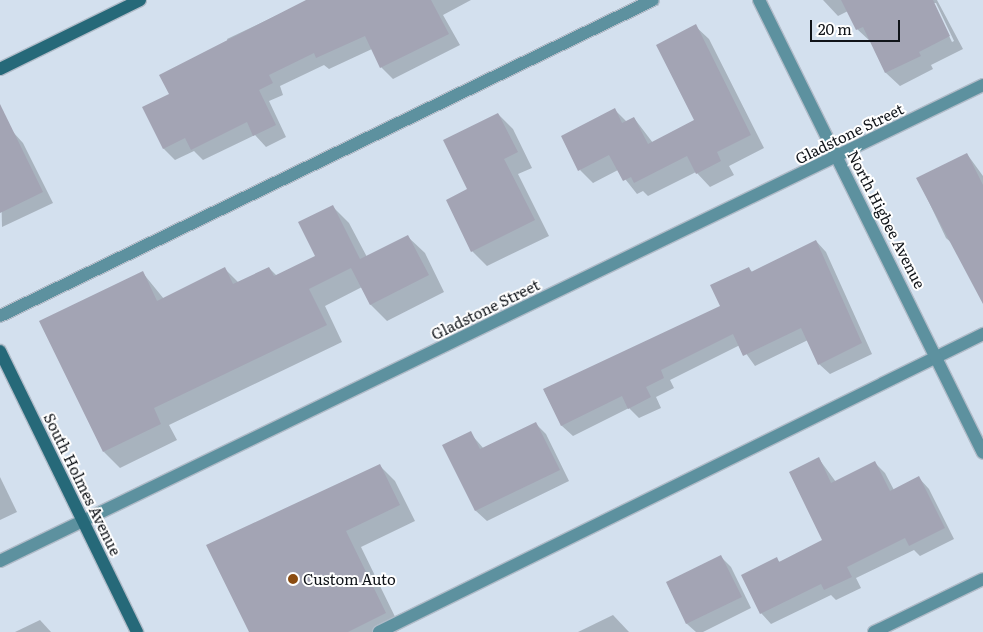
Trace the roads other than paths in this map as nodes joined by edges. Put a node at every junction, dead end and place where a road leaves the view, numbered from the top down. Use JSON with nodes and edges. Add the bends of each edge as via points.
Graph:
{"nodes":[{"id":1,"x":140,"y":0,"type":"edge"},
{"id":2,"x":653,"y":0,"type":"edge"},
{"id":3,"x":759,"y":0,"type":"edge"},
{"id":4,"x":0,"y":69,"type":"edge"},
{"id":5,"x":983,"y":85,"type":"edge"},
{"id":6,"x":837,"y":157,"type":"junction"},
{"id":7,"x":0,"y":316,"type":"edge"},
{"id":8,"x":983,"y":334,"type":"edge"},
{"id":9,"x":0,"y":351,"type":"edge"},
{"id":10,"x":937,"y":356,"type":"junction"},
{"id":11,"x":983,"y":453,"type":"edge"},
{"id":12,"x":83,"y":521,"type":"junction"},
{"id":13,"x":0,"y":561,"type":"edge"},
{"id":14,"x":983,"y":580,"type":"edge"},
{"id":15,"x":137,"y":632,"type":"edge"},
{"id":16,"x":379,"y":632,"type":"edge"},
{"id":17,"x":874,"y":632,"type":"edge"}],
"edges":[{"from":1,"to":4,"type":"main road"},
{"from":2,"to":7,"type":"street"},
{"from":3,"to":6,"type":"street","name":"North Higbee Avenue"},
{"from":5,"to":6,"type":"street","name":"Gladstone Street"},
{"from":6,"to":10,"type":"street","name":"North Higbee Avenue"},
{"from":6,"to":12,"type":"street","name":"Gladstone Street"},
{"from":8,"to":10,"type":"street"},
{"from":9,"to":12,"type":"main road","name":"South Holmes Avenue"},
{"from":10,"to":11,"type":"street","name":"North Higbee Avenue"},
{"from":10,"to":16,"type":"street"},
{"from":12,"to":13,"type":"street","name":"Gladstone Street"},
{"from":12,"to":15,"type":"main road","name":"South Holmes Avenue"},
{"from":14,"to":17,"type":"street"}]}
